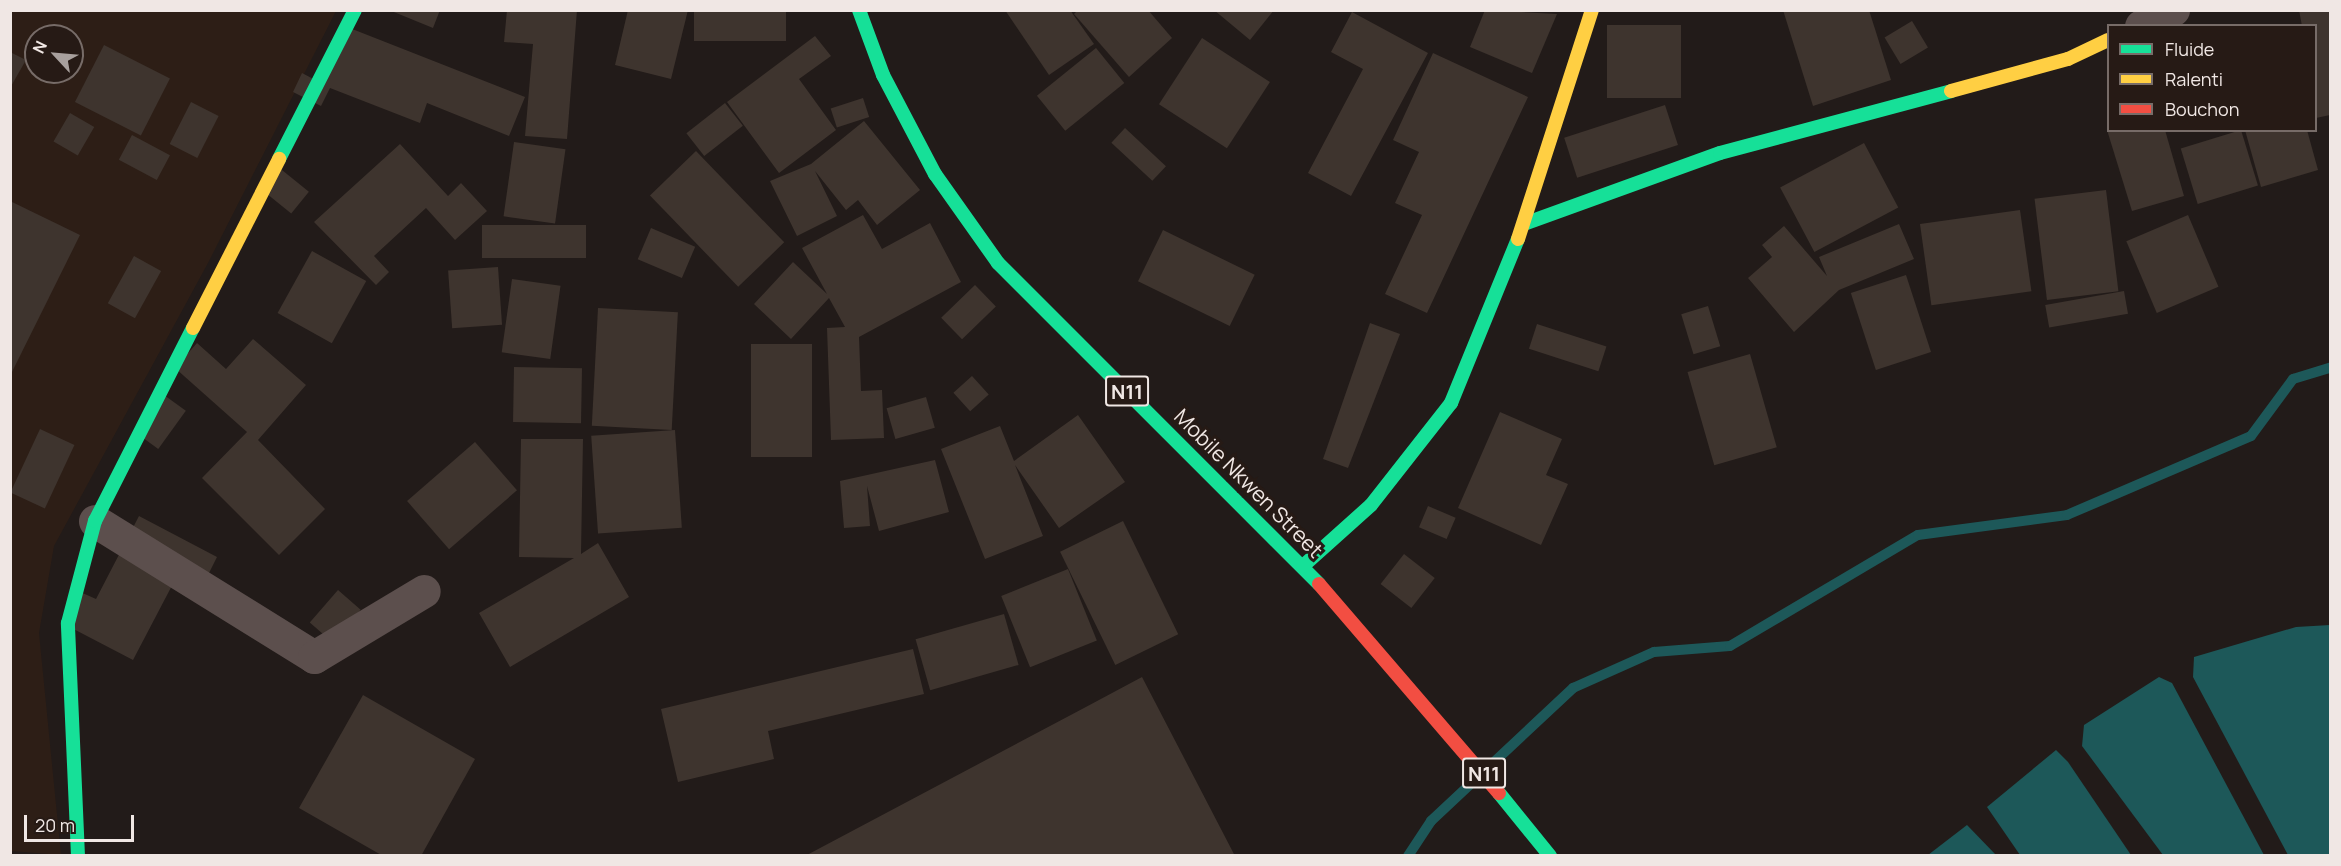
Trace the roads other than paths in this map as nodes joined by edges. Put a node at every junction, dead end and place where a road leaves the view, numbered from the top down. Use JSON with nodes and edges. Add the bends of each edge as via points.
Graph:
{"nodes":[{"id":1,"x":355,"y":10,"type":"edge"},
{"id":2,"x":859,"y":10,"type":"edge"},
{"id":3,"x":1592,"y":10,"type":"edge"},
{"id":4,"x":2173,"y":10,"type":"edge"},
{"id":5,"x":2144,"y":24,"type":"edge"},
{"id":6,"x":2107,"y":41,"type":"edge"},
{"id":7,"x":1524,"y":224,"type":"junction"},
{"id":8,"x":95,"y":521,"type":"junction"},
{"id":9,"x":1303,"y":566,"type":"junction"},
{"id":10,"x":424,"y":591,"type":"dead end"},
{"id":11,"x":78,"y":855,"type":"edge"},
{"id":12,"x":1550,"y":855,"type":"edge"}],
"edges":[{"from":1,"to":8,"type":"main road"},
{"from":2,"to":9,"type":"main road","name":"Mobile Nkwen Street","number":"N11","via":[[883,75],[934,174],[998,263]]},
{"from":3,"to":7,"type":"main road"},
{"from":4,"to":5,"type":"street"},
{"from":6,"to":7,"type":"main road","via":[[2068,59],[1720,153]]},
{"from":7,"to":9,"type":"main road","via":[[1451,403],[1371,505]]},
{"from":8,"to":10,"type":"street","via":[[314,657]]},
{"from":8,"to":11,"type":"main road","via":[[68,623]]},
{"from":9,"to":12,"type":"main road","name":"Mobile Nkwen Street","number":"N11","via":[[1451,733]]}]}
